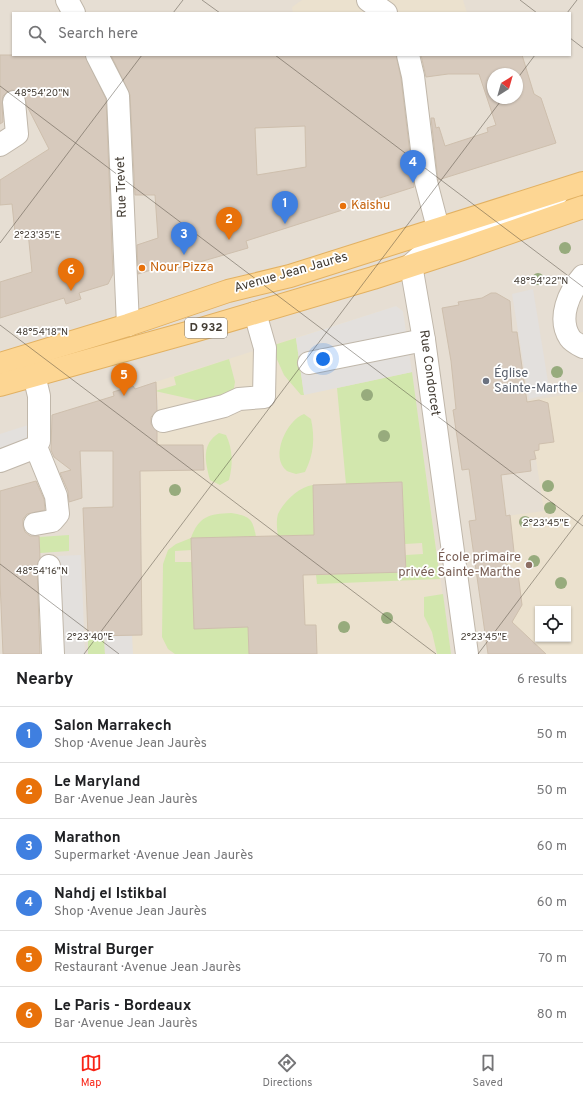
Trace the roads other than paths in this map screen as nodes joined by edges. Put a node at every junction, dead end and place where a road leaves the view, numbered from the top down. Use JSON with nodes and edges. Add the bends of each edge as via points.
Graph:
{"nodes":[{"id":1,"x":67,"y":0,"type":"edge"},
{"id":2,"x":368,"y":0,"type":"edge"},
{"id":3,"x":73,"y":12,"type":"edge"},
{"id":4,"x":385,"y":12,"type":"edge"},
{"id":5,"x":98,"y":56,"type":"edge"},
{"id":6,"x":408,"y":56,"type":"edge"},
{"id":7,"x":14,"y":102,"type":"dead end"},
{"id":8,"x":0,"y":145,"type":"edge"},
{"id":9,"x":574,"y":186,"type":"edge"},
{"id":10,"x":583,"y":207,"type":"edge"},
{"id":11,"x":438,"y":228,"type":"junction"},
{"id":12,"x":411,"y":265,"type":"junction"},
{"id":13,"x":583,"y":276,"type":"edge"},
{"id":14,"x":255,"y":313,"type":"junction"},
{"id":15,"x":128,"y":325,"type":"junction"},
{"id":16,"x":424,"y":340,"type":"junction"},
{"id":17,"x":583,"y":347,"type":"edge"},
{"id":18,"x":309,"y":363,"type":"dead end"},
{"id":19,"x":0,"y":364,"type":"edge"},
{"id":20,"x":34,"y":375,"type":"junction"},
{"id":21,"x":0,"y":385,"type":"edge"},
{"id":22,"x":163,"y":421,"type":"dead end"},
{"id":23,"x":36,"y":447,"type":"junction"},
{"id":24,"x":0,"y":461,"type":"edge"},
{"id":25,"x":35,"y":524,"type":"dead end"},
{"id":26,"x":49,"y":566,"type":"dead end"},
{"id":27,"x":53,"y":654,"type":"edge"},
{"id":28,"x":467,"y":654,"type":"edge"}],
"edges":[{"from":1,"to":3,"type":"street"},
{"from":2,"to":4,"type":"street"},
{"from":5,"to":15,"type":"street","name":"Rue Trevet","via":[[118,96]]},
{"from":6,"to":11,"type":"street","via":[[426,182]]},
{"from":7,"to":8,"type":"street","via":[[17,134]]},
{"from":9,"to":11,"type":"main road","name":"Avenue Jean Jaurès","number":"D 932"},
{"from":9,"to":12,"type":"street","via":[[532,211],[444,241],[424,253]]},
{"from":10,"to":12,"type":"main road","number":"D 932"},
{"from":11,"to":15,"type":"main road","name":"Avenue Jean Jaurès","number":"D 932"},
{"from":12,"to":14,"type":"main road","number":"D 932"},
{"from":12,"to":16,"type":"street","name":"Rue Condorcet"},
{"from":13,"to":17,"type":"street","via":[[576,285],[563,315],[570,338]]},
{"from":14,"to":20,"type":"main road","number":"D 932"},
{"from":14,"to":22,"type":"street","via":[[265,348],[264,397],[239,399],[224,406]]},
{"from":15,"to":19,"type":"main road","name":"Avenue Jean Jaurès","number":"D 932"},
{"from":16,"to":18,"type":"street"},
{"from":16,"to":28,"type":"street","name":"Rue Condorcet"},
{"from":20,"to":21,"type":"main road","number":"D 932"},
{"from":20,"to":23,"type":"street","via":[[39,396],[39,441]]},
{"from":23,"to":24,"type":"street"},
{"from":23,"to":25,"type":"street","via":[[56,496],[58,514],[52,521]]},
{"from":26,"to":27,"type":"street"}]}
